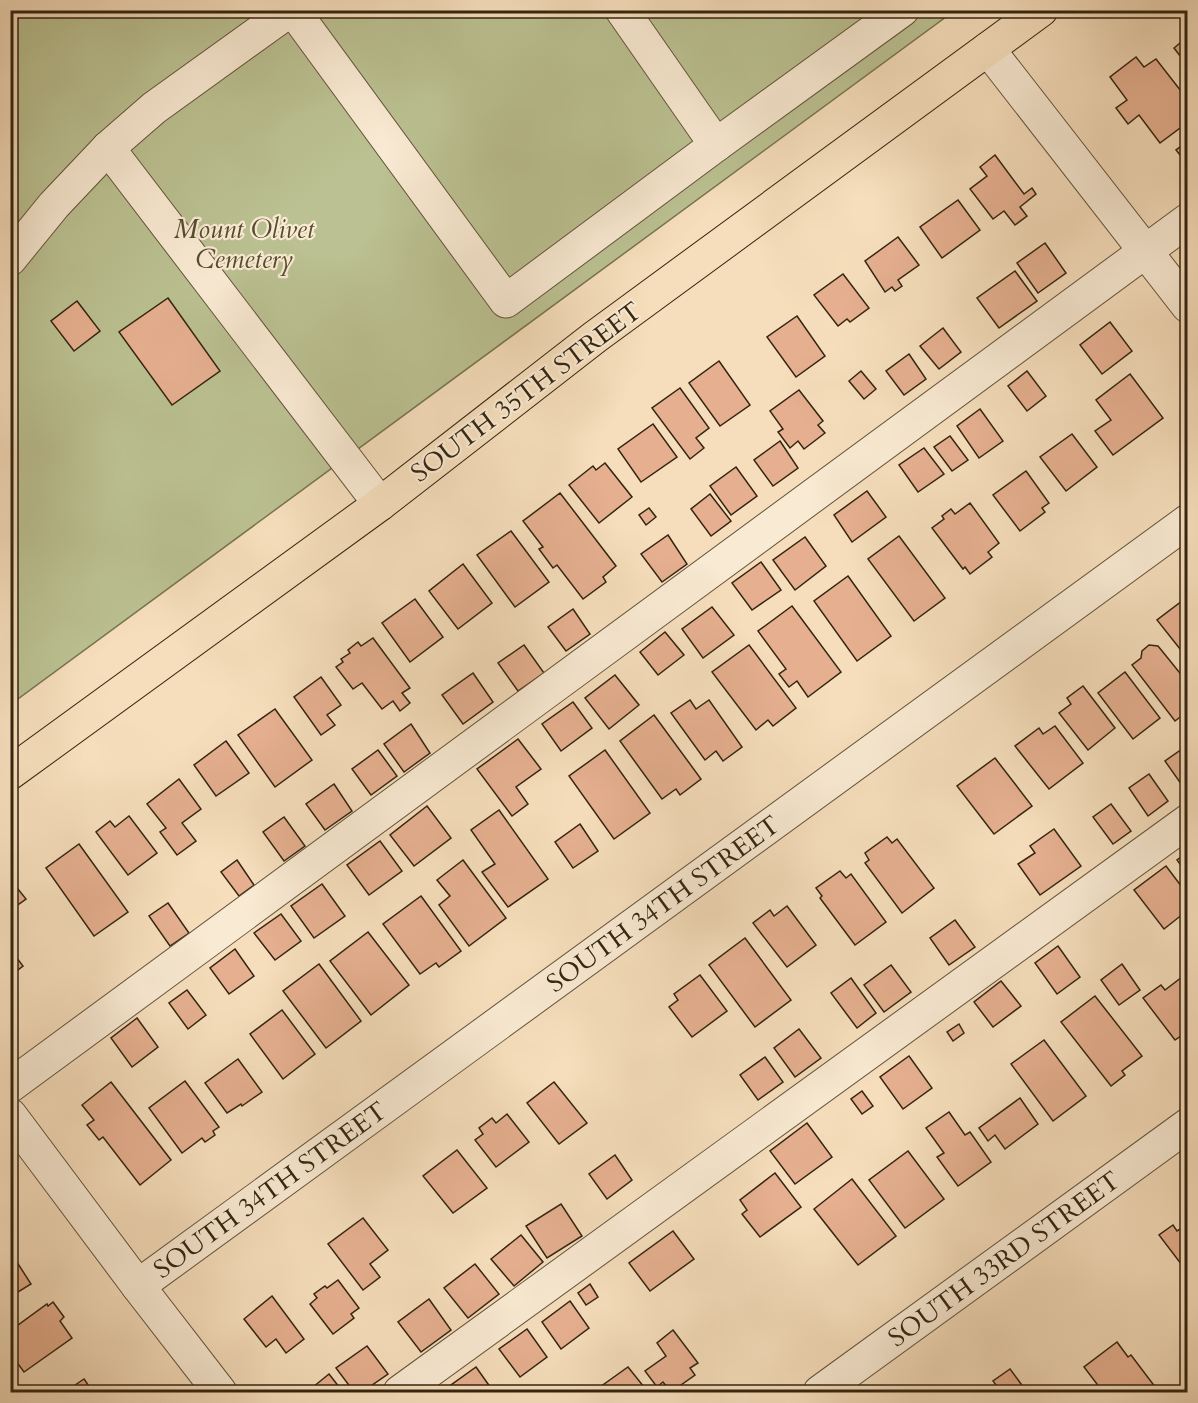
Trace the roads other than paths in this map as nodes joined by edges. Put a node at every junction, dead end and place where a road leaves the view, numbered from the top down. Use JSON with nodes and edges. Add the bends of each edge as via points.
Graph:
{"nodes":[{"id":1,"x":292,"y":10,"type":"edge"},
{"id":2,"x":621,"y":10,"type":"edge"},
{"id":3,"x":902,"y":10,"type":"edge"},
{"id":4,"x":1041,"y":10,"type":"edge"},
{"id":5,"x":988,"y":49,"type":"junction"},
{"id":6,"x":716,"y":145,"type":"junction"},
{"id":7,"x":108,"y":148,"type":"junction"},
{"id":8,"x":1188,"y":220,"type":"edge"},
{"id":9,"x":1145,"y":251,"type":"junction"},
{"id":10,"x":10,"y":259,"type":"edge"},
{"id":11,"x":1188,"y":306,"type":"edge"},
{"id":12,"x":380,"y":504,"type":"junction"},
{"id":13,"x":1188,"y":521,"type":"edge"},
{"id":14,"x":10,"y":773,"type":"edge"},
{"id":15,"x":1188,"y":821,"type":"edge"},
{"id":16,"x":10,"y":1086,"type":"edge"},
{"id":17,"x":10,"y":1115,"type":"edge"},
{"id":18,"x":1188,"y":1125,"type":"edge"},
{"id":19,"x":138,"y":1286,"type":"junction"},
{"id":20,"x":220,"y":1392,"type":"edge"},
{"id":21,"x":400,"y":1392,"type":"edge"},
{"id":22,"x":820,"y":1392,"type":"edge"}],
"edges":[{"from":1,"to":6,"type":"street","via":[[506,301]]},
{"from":1,"to":7,"type":"street","via":[[154,108]]},
{"from":2,"to":6,"type":"street"},
{"from":3,"to":6,"type":"street"},
{"from":4,"to":5,"type":"main road","name":"SOUTH 35TH STREET"},
{"from":5,"to":9,"type":"street"},
{"from":5,"to":12,"type":"main road","name":"SOUTH 35TH STREET","via":[[595,337]]},
{"from":7,"to":10,"type":"street"},
{"from":7,"to":12,"type":"street"},
{"from":8,"to":9,"type":"street"},
{"from":9,"to":11,"type":"street"},
{"from":9,"to":16,"type":"street"},
{"from":12,"to":14,"type":"main road","name":"SOUTH 35TH STREET"},
{"from":13,"to":19,"type":"street","name":"SOUTH 34TH STREET"},
{"from":15,"to":21,"type":"street"},
{"from":17,"to":19,"type":"street"},
{"from":18,"to":22,"type":"street","name":"SOUTH 33RD STREET"},
{"from":19,"to":20,"type":"street"}]}
